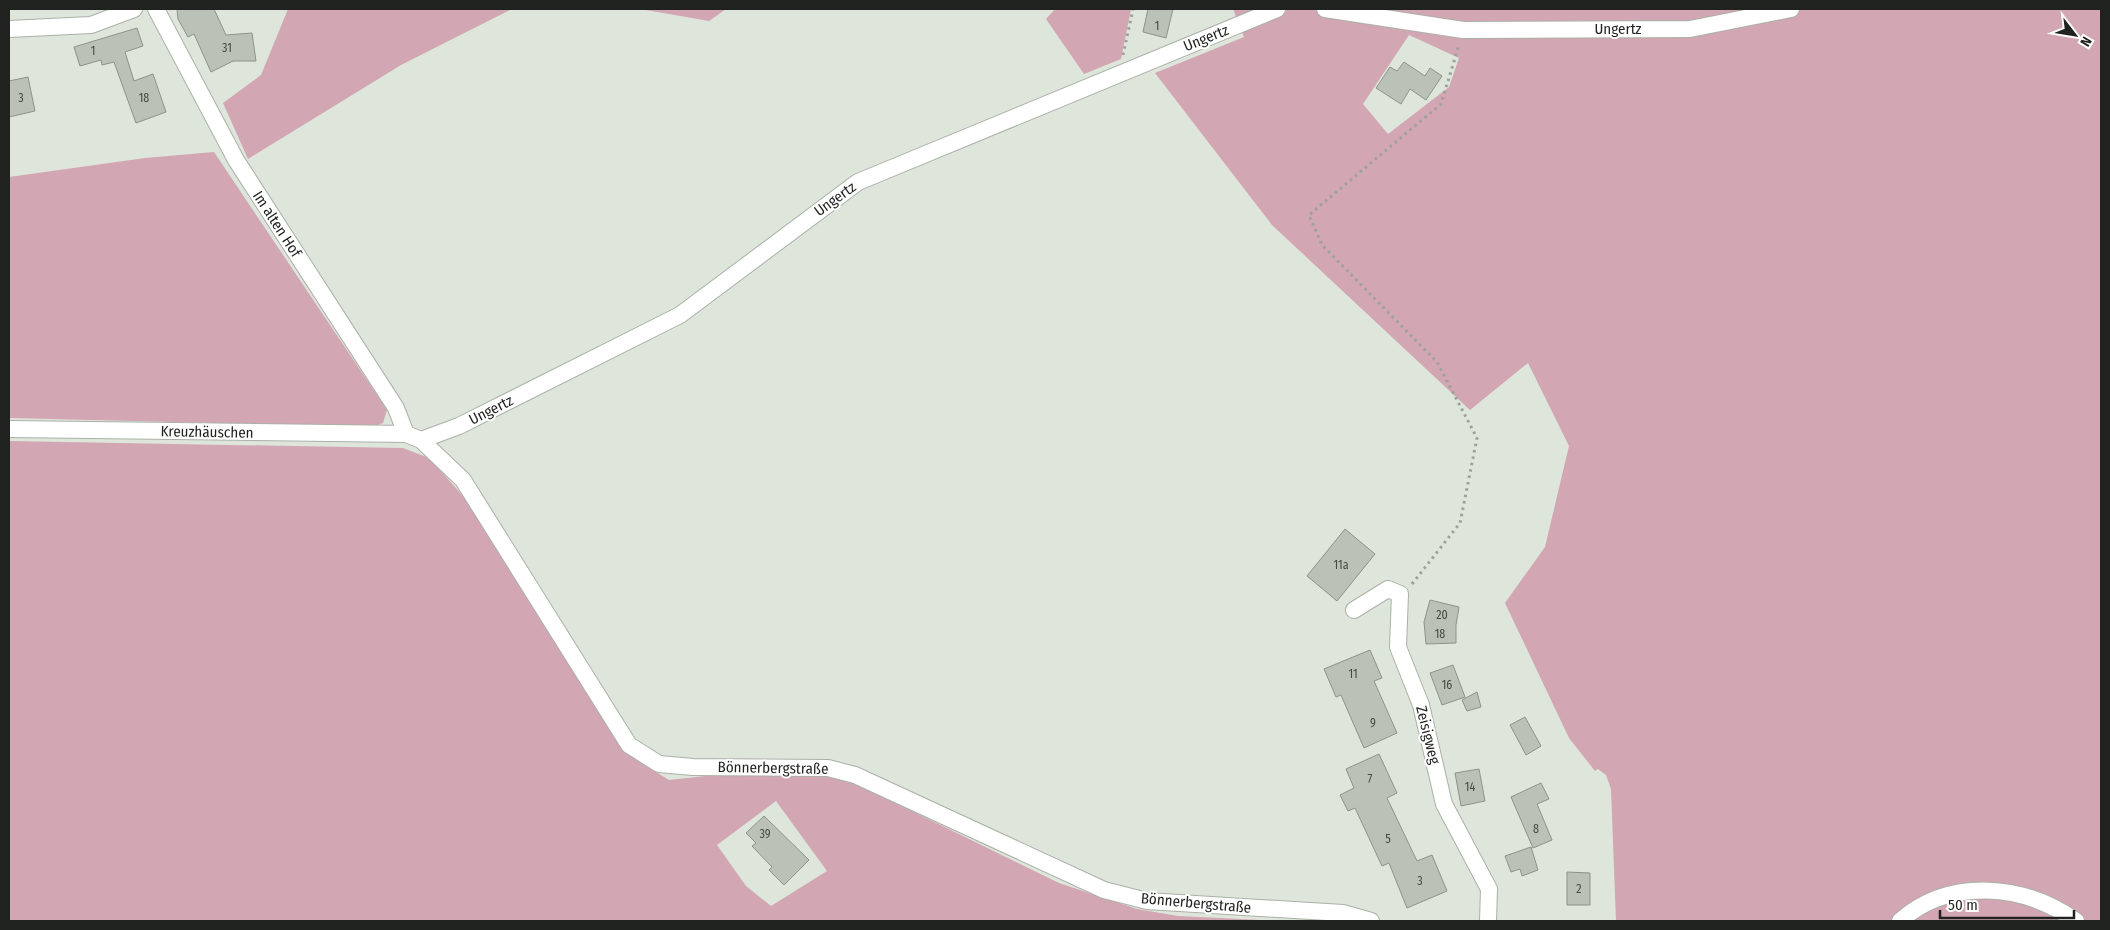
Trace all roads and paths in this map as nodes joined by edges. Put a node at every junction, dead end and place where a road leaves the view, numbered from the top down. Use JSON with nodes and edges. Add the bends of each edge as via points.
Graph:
{"nodes":[{"id":1,"x":134,"y":9,"type":"edge"},
{"id":2,"x":156,"y":9,"type":"edge"},
{"id":3,"x":1133,"y":9,"type":"edge"},
{"id":4,"x":1277,"y":9,"type":"edge"},
{"id":5,"x":1325,"y":9,"type":"edge"},
{"id":6,"x":1791,"y":9,"type":"edge"},
{"id":7,"x":9,"y":29,"type":"edge"},
{"id":8,"x":1463,"y":30,"type":"junction"},
{"id":9,"x":1119,"y":72,"type":"junction"},
{"id":10,"x":9,"y":429,"type":"edge"},
{"id":11,"x":413,"y":437,"type":"junction"},
{"id":12,"x":1400,"y":600,"type":"junction"},
{"id":13,"x":1354,"y":610,"type":"dead end"},
{"id":14,"x":1371,"y":921,"type":"edge"},
{"id":15,"x":1488,"y":921,"type":"edge"},
{"id":16,"x":1900,"y":921,"type":"edge"},
{"id":17,"x":2076,"y":921,"type":"edge"}],
"edges":[{"from":1,"to":7,"type":"street","via":[[91,25]]},
{"from":2,"to":11,"type":"street","name":"Im alten Hof","via":[[236,160]]},
{"from":3,"to":9,"type":"path"},
{"from":4,"to":9,"type":"street","name":"Ungertz"},
{"from":5,"to":8,"type":"street","name":"Ungertz"},
{"from":6,"to":8,"type":"street","name":"Ungertz","via":[[1690,29]]},
{"from":8,"to":12,"type":"path","via":[[1441,104],[1309,215],[1322,245],[1437,362],[1478,438],[1460,523]]},
{"from":9,"to":11,"type":"street","name":"Ungertz","via":[[858,182],[680,315],[459,426]]},
{"from":10,"to":11,"type":"street","name":"Kreuzhäuschen"},
{"from":11,"to":14,"type":"street","name":"Bönnerbergstraße","via":[[462,480],[629,745],[659,764],[828,768],[855,775],[1104,890],[1147,902],[1343,913]]},
{"from":12,"to":13,"type":"street","via":[[1400,594],[1388,590]]},
{"from":12,"to":15,"type":"street","name":"Zeisigweg","via":[[1398,647],[1421,705],[1444,804],[1489,889]]},
{"from":16,"to":17,"type":"street","via":[[1911,911],[1939,898],[1987,889],[2013,892],[2039,901]]}]}
